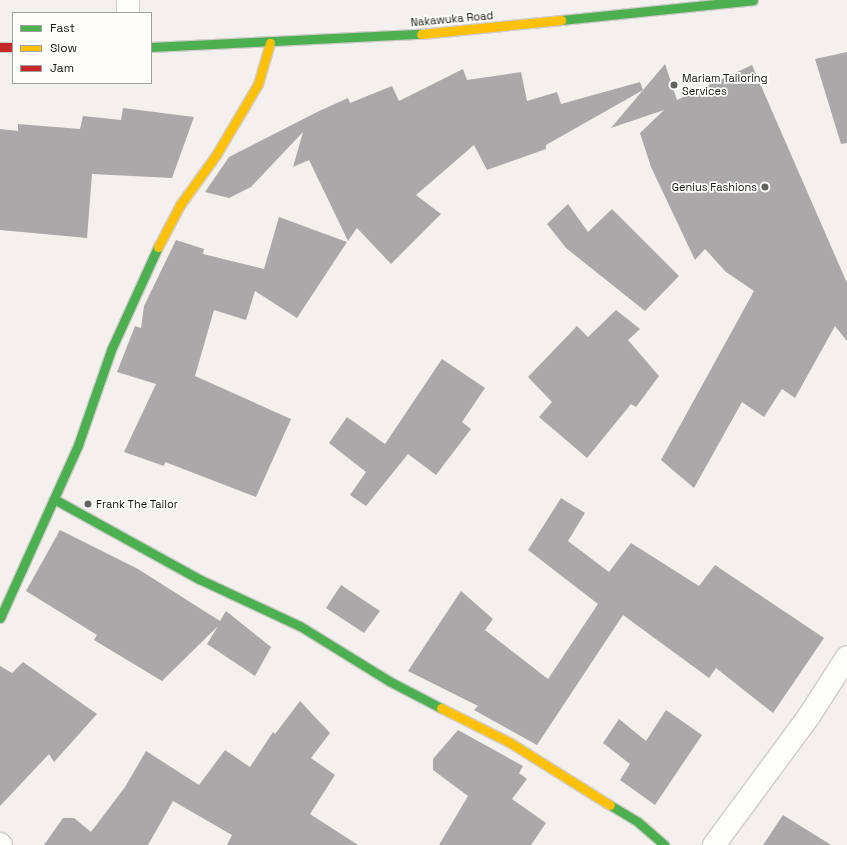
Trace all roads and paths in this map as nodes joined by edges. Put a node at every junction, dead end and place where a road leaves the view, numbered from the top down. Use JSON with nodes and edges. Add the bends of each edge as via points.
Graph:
{"nodes":[{"id":1,"x":128,"y":0,"type":"edge"},
{"id":2,"x":753,"y":0,"type":"edge"},
{"id":3,"x":128,"y":12,"type":"edge"},
{"id":4,"x":270,"y":43,"type":"junction"},
{"id":5,"x":0,"y":47,"type":"edge"},
{"id":6,"x":12,"y":47,"type":"edge"},
{"id":7,"x":152,"y":47,"type":"edge"},
{"id":8,"x":54,"y":499,"type":"junction"},
{"id":9,"x":0,"y":618,"type":"edge"},
{"id":10,"x":847,"y":657,"type":"edge"},
{"id":11,"x":664,"y":845,"type":"edge"},
{"id":12,"x":714,"y":845,"type":"edge"}],
"edges":[{"from":1,"to":3,"type":"street"},
{"from":2,"to":4,"type":"street","name":"Nakawuka Road","via":[[434,33]]},
{"from":4,"to":7,"type":"street","name":"Nakawuka Road"},
{"from":4,"to":8,"type":"street","via":[[258,84],[216,155],[180,205],[146,270]]},
{"from":5,"to":6,"type":"street"},
{"from":8,"to":9,"type":"street"},
{"from":8,"to":11,"type":"street","via":[[199,579],[300,626],[388,681],[509,742],[638,822]]},
{"from":10,"to":12,"type":"street","via":[[809,716]]}]}
